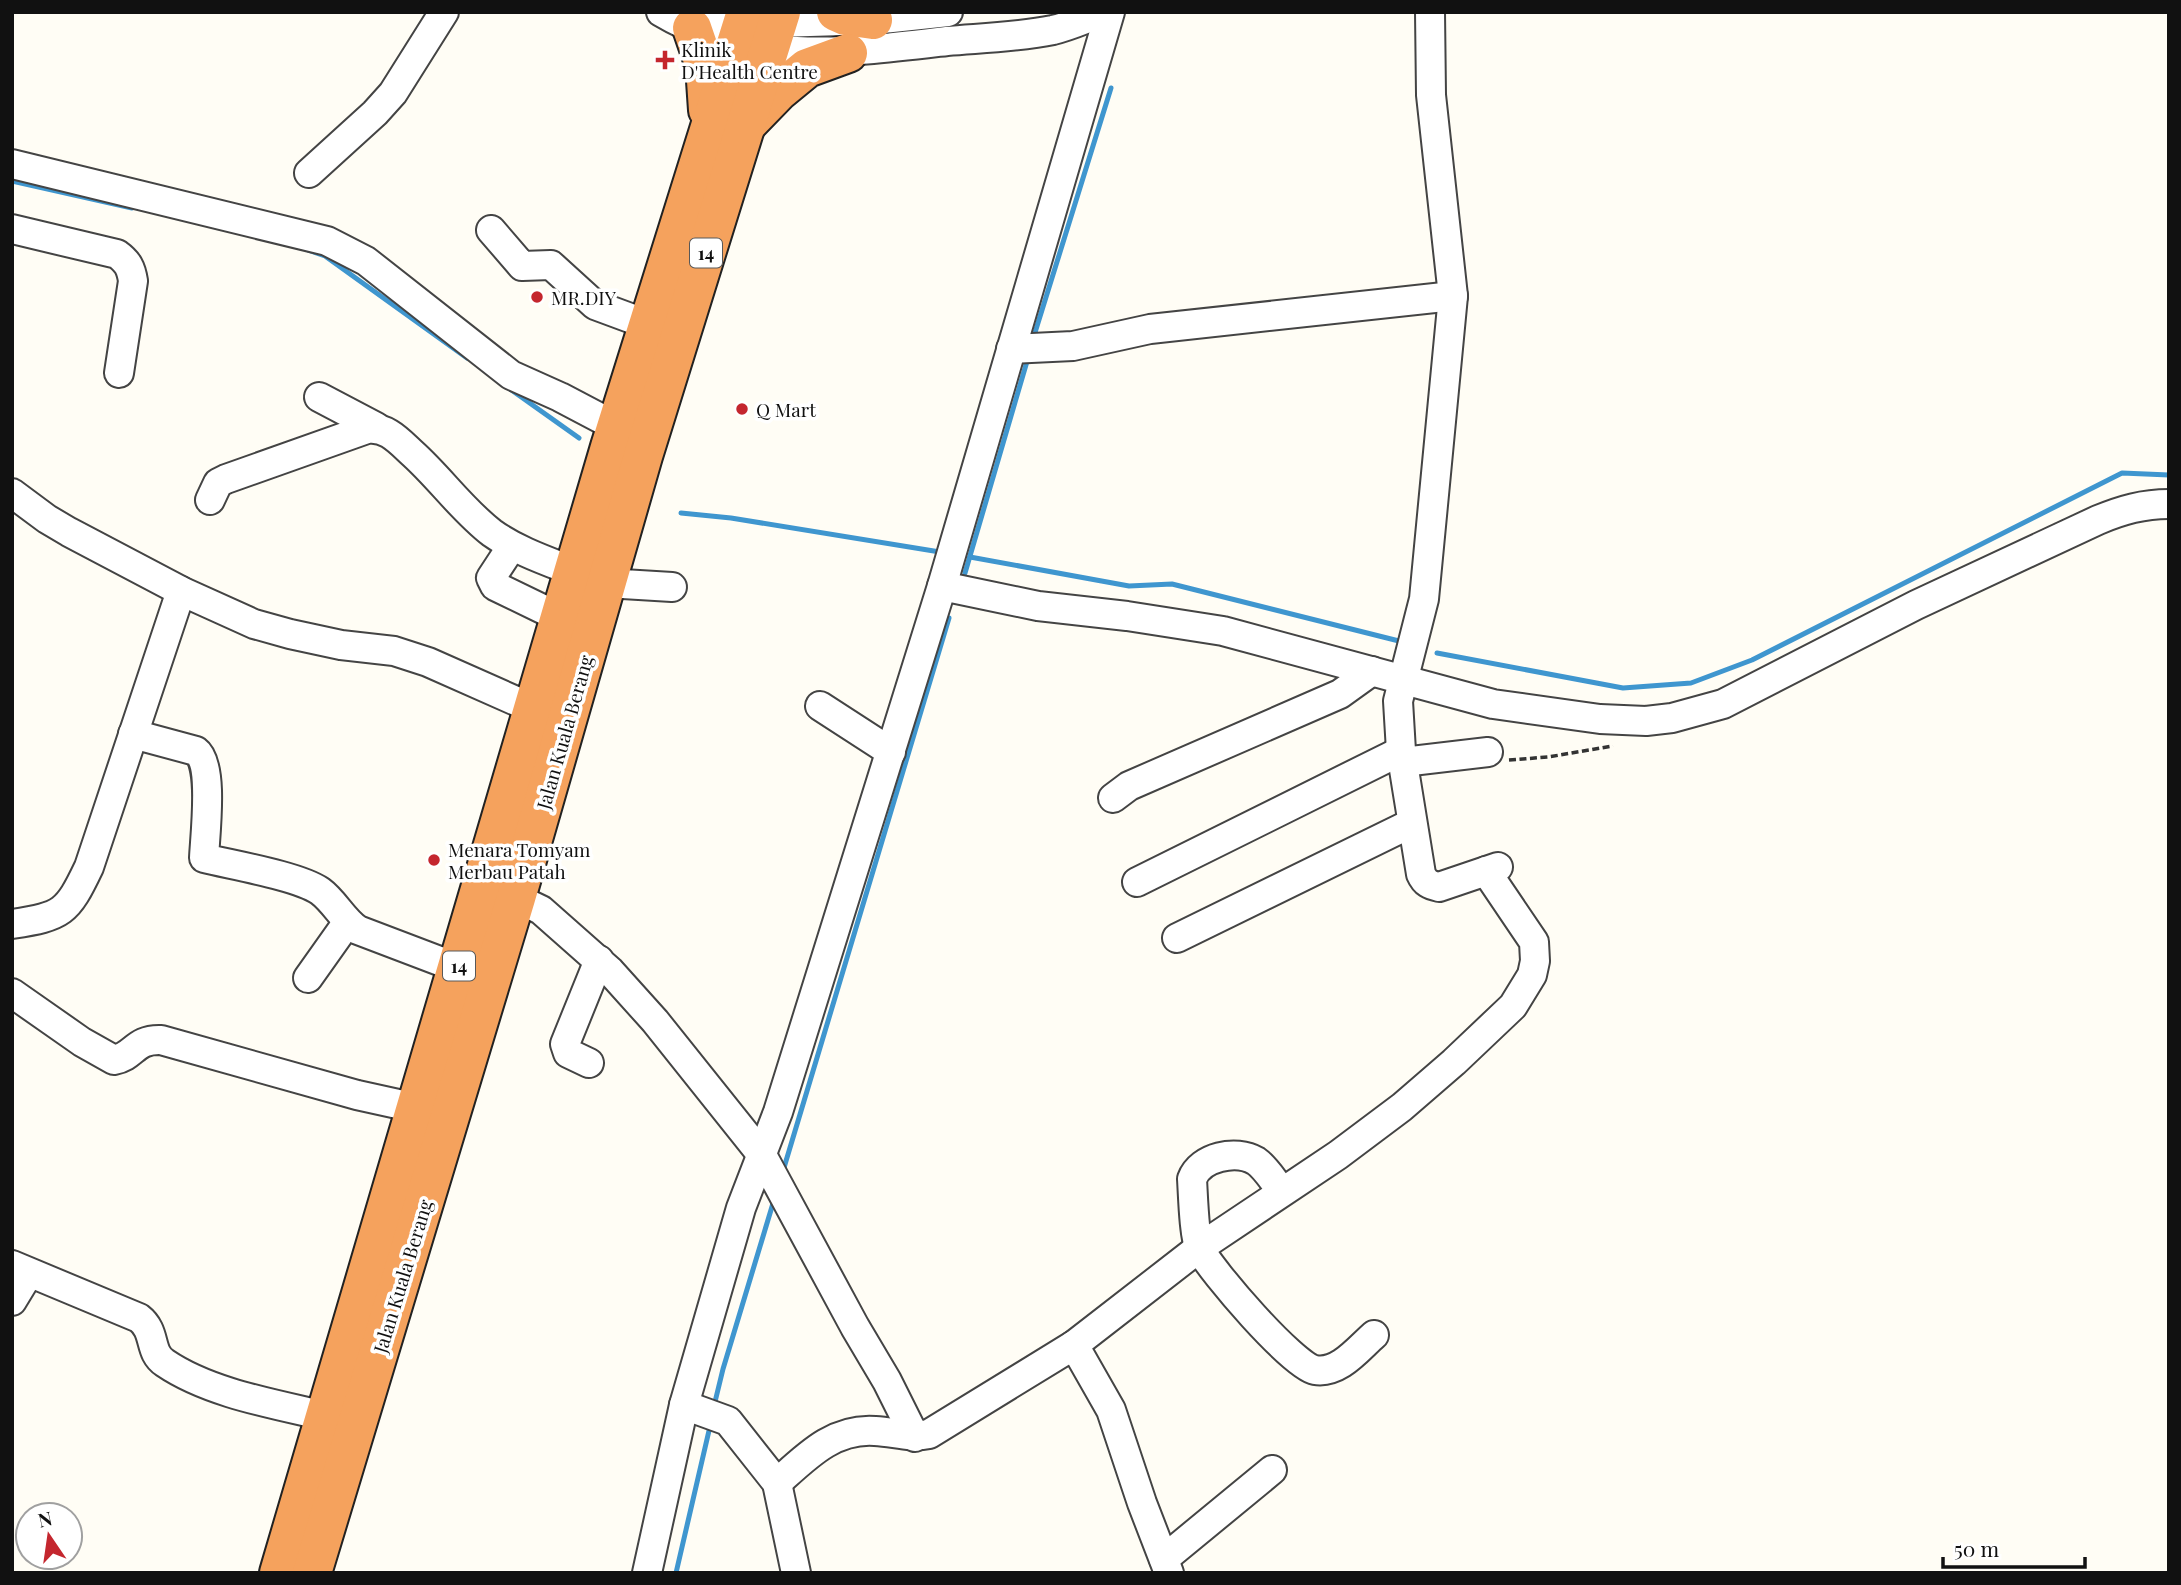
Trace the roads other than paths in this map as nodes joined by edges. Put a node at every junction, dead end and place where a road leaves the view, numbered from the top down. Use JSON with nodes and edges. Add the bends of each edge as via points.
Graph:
{"nodes":[{"id":1,"x":444,"y":12,"type":"edge"},
{"id":2,"x":836,"y":12,"type":"edge"},
{"id":3,"x":948,"y":12,"type":"edge"},
{"id":4,"x":1104,"y":12,"type":"edge"},
{"id":5,"x":1110,"y":12,"type":"edge"},
{"id":6,"x":1430,"y":12,"type":"edge"},
{"id":7,"x":684,"y":17,"type":"edge"},
{"id":8,"x":873,"y":20,"type":"junction"},
{"id":9,"x":758,"y":27,"type":"edge"},
{"id":10,"x":848,"y":53,"type":"junction"},
{"id":11,"x":745,"y":127,"type":"junction"},
{"id":12,"x":704,"y":140,"type":"junction"},
{"id":13,"x":12,"y":164,"type":"edge"},
{"id":14,"x":309,"y":173,"type":"dead end"},
{"id":15,"x":12,"y":229,"type":"edge"},
{"id":16,"x":491,"y":230,"type":"dead end"},
{"id":17,"x":1452,"y":296,"type":"junction"},
{"id":18,"x":649,"y":325,"type":"junction"},
{"id":19,"x":1011,"y":349,"type":"junction"},
{"id":20,"x":119,"y":373,"type":"dead end"},
{"id":21,"x":319,"y":397,"type":"dead end"},
{"id":22,"x":617,"y":427,"type":"junction"},
{"id":23,"x":376,"y":428,"type":"junction"},
{"id":24,"x":12,"y":493,"type":"edge"},
{"id":25,"x":210,"y":500,"type":"dead end"},
{"id":26,"x":2169,"y":504,"type":"edge"},
{"id":27,"x":512,"y":546,"type":"junction"},
{"id":28,"x":590,"y":578,"type":"junction"},
{"id":29,"x":942,"y":586,"type":"junction"},
{"id":30,"x":672,"y":587,"type":"dead end"},
{"id":31,"x":181,"y":591,"type":"junction"},
{"id":32,"x":561,"y":618,"type":"junction"},
{"id":33,"x":1372,"y":671,"type":"junction"},
{"id":34,"x":1402,"y":678,"type":"junction"},
{"id":35,"x":820,"y":706,"type":"dead end"},
{"id":36,"x":534,"y":709,"type":"junction"},
{"id":37,"x":133,"y":734,"type":"junction"},
{"id":38,"x":891,"y":752,"type":"junction"},
{"id":39,"x":1488,"y":752,"type":"road end"},
{"id":40,"x":1402,"y":757,"type":"junction"},
{"id":41,"x":1113,"y":798,"type":"dead end"},
{"id":42,"x":1412,"y":823,"type":"junction"},
{"id":43,"x":1136,"y":881,"type":"dead end"},
{"id":44,"x":516,"y":898,"type":"junction"},
{"id":45,"x":347,"y":923,"type":"junction"},
{"id":46,"x":12,"y":924,"type":"edge"},
{"id":47,"x":1177,"y":938,"type":"dead end"},
{"id":48,"x":599,"y":960,"type":"junction"},
{"id":49,"x":458,"y":968,"type":"junction"},
{"id":50,"x":308,"y":978,"type":"dead end"},
{"id":51,"x":12,"y":993,"type":"edge"},
{"id":52,"x":589,"y":1063,"type":"dead end"},
{"id":53,"x":416,"y":1108,"type":"junction"},
{"id":54,"x":765,"y":1160,"type":"junction"},
{"id":55,"x":1282,"y":1191,"type":"junction"},
{"id":56,"x":1199,"y":1248,"type":"junction"},
{"id":57,"x":21,"y":1269,"type":"edge"},
{"id":58,"x":12,"y":1301,"type":"edge"},
{"id":59,"x":1374,"y":1335,"type":"dead end"},
{"id":60,"x":1074,"y":1345,"type":"junction"},
{"id":61,"x":690,"y":1407,"type":"junction"},
{"id":62,"x":333,"y":1428,"type":"junction"},
{"id":63,"x":915,"y":1437,"type":"junction"},
{"id":64,"x":1272,"y":1470,"type":"dead end"},
{"id":65,"x":778,"y":1483,"type":"junction"},
{"id":66,"x":1167,"y":1566,"type":"edge"},
{"id":67,"x":279,"y":1573,"type":"edge"},
{"id":68,"x":312,"y":1573,"type":"edge"},
{"id":69,"x":647,"y":1573,"type":"edge"},
{"id":70,"x":796,"y":1573,"type":"edge"}],
"edges":[{"from":1,"to":14,"type":"street","via":[[393,93]]},
{"from":2,"to":8,"type":"highway"},
{"from":3,"to":8,"type":"street"},
{"from":4,"to":10,"type":"street","via":[[1054,30]]},
{"from":5,"to":19,"type":"street"},
{"from":6,"to":17,"type":"street","via":[[1431,95]]},
{"from":7,"to":9,"type":"street"},
{"from":7,"to":12,"type":"highway","via":[[705,66]]},
{"from":8,"to":9,"type":"street"},
{"from":9,"to":10,"type":"street"},
{"from":9,"to":11,"type":"highway","name":"Jalan Kuala Berang","number":"14"},
{"from":9,"to":12,"type":"highway","name":"Jalan Kuala Berang","number":"14"},
{"from":10,"to":11,"type":"highway","via":[[807,68]]},
{"from":11,"to":28,"type":"highway","name":"Jalan Kuala Berang","number":"14"},
{"from":12,"to":18,"type":"highway","name":"Jalan Kuala Berang","number":"14"},
{"from":13,"to":22,"type":"street","via":[[327,241],[366,261],[511,375]]},
{"from":15,"to":20,"type":"street","via":[[117,254],[126,261],[133,281]]},
{"from":16,"to":18,"type":"street","via":[[522,266],[551,265],[595,305]]},
{"from":17,"to":19,"type":"street","via":[[1150,329],[1073,346]]},
{"from":17,"to":34,"type":"street","via":[[1424,600]]},
{"from":18,"to":22,"type":"highway","name":"Jalan Kuala Berang","number":"14"},
{"from":19,"to":29,"type":"street"},
{"from":21,"to":23,"type":"street"},
{"from":22,"to":28,"type":"highway","name":"Jalan Kuala Berang","number":"14"},
{"from":23,"to":25,"type":"street","via":[[226,479],[218,483]]},
{"from":23,"to":27,"type":"street","via":[[392,435],[490,532]]},
{"from":24,"to":31,"type":"street","via":[[47,519]]},
{"from":26,"to":34,"type":"street","via":[[2123,509],[1916,605],[1723,704],[1672,718],[1622,721],[1560,714],[1493,704]]},
{"from":27,"to":28,"type":"street"},
{"from":27,"to":32,"type":"street","via":[[492,583]]},
{"from":28,"to":30,"type":"street"},
{"from":28,"to":32,"type":"highway","name":"Jalan Kuala Berang","number":"14"},
{"from":28,"to":44,"type":"highway","name":"Jalan Kuala Berang","number":"14"},
{"from":29,"to":33,"type":"street","via":[[1038,606],[1223,631]]},
{"from":29,"to":38,"type":"street"},
{"from":31,"to":36,"type":"street","via":[[254,624],[428,663]]},
{"from":31,"to":37,"type":"street"},
{"from":32,"to":36,"type":"highway","name":"Jalan Kuala Berang","number":"14"},
{"from":33,"to":34,"type":"street"},
{"from":33,"to":41,"type":"street","via":[[1340,694],[1129,786]]},
{"from":34,"to":40,"type":"street","via":[[1398,716]]},
{"from":35,"to":38,"type":"street"},
{"from":36,"to":49,"type":"highway","name":"Jalan Kuala Berang","number":"14"},
{"from":37,"to":45,"type":"street","via":[[195,751],[202,758],[206,773],[204,858],[319,890]]},
{"from":37,"to":46,"type":"street","via":[[89,867],[73,900],[47,917]]},
{"from":38,"to":54,"type":"street"},
{"from":39,"to":40,"type":"street"},
{"from":40,"to":42,"type":"street"},
{"from":40,"to":43,"type":"street"},
{"from":42,"to":47,"type":"street"},
{"from":42,"to":55,"type":"street","via":[[1420,874],[1431,886],[1492,869],[1534,942],[1532,975],[1513,1006],[1402,1107]]},
{"from":44,"to":48,"type":"street","via":[[541,910]]},
{"from":44,"to":62,"type":"highway","name":"Jalan Kuala Berang","number":"14"},
{"from":45,"to":49,"type":"street"},
{"from":45,"to":50,"type":"street"},
{"from":48,"to":52,"type":"street","via":[[565,1044],[568,1053]]},
{"from":48,"to":54,"type":"street","via":[[655,1021]]},
{"from":49,"to":53,"type":"highway","name":"Jalan Kuala Berang","number":"14"},
{"from":51,"to":53,"type":"street","via":[[114,1060],[144,1041],[161,1040]]},
{"from":53,"to":62,"type":"highway","name":"Jalan Kuala Berang","number":"14"},
{"from":54,"to":61,"type":"street","via":[[741,1208]]},
{"from":54,"to":63,"type":"street"},
{"from":55,"to":56,"type":"street"},
{"from":55,"to":56,"type":"street","via":[[1256,1161],[1229,1156],[1202,1166],[1192,1179]]},
{"from":56,"to":59,"type":"street","via":[[1264,1328],[1314,1370],[1337,1367]]},
{"from":56,"to":60,"type":"street"},
{"from":57,"to":58,"type":"street"},
{"from":57,"to":62,"type":"street","via":[[139,1318],[150,1329],[160,1359],[185,1374]]},
{"from":60,"to":63,"type":"street","via":[[943,1427]]},
{"from":60,"to":66,"type":"street","via":[[1111,1410]]},
{"from":61,"to":65,"type":"street","via":[[728,1421]]},
{"from":61,"to":69,"type":"street"},
{"from":62,"to":67,"type":"highway","name":"Jalan Kuala Berang","number":"14"},
{"from":62,"to":68,"type":"highway","name":"Jalan Kuala Berang","number":"14"},
{"from":63,"to":65,"type":"street","via":[[852,1432],[815,1448]]},
{"from":64,"to":66,"type":"street"},
{"from":65,"to":70,"type":"street"}]}
